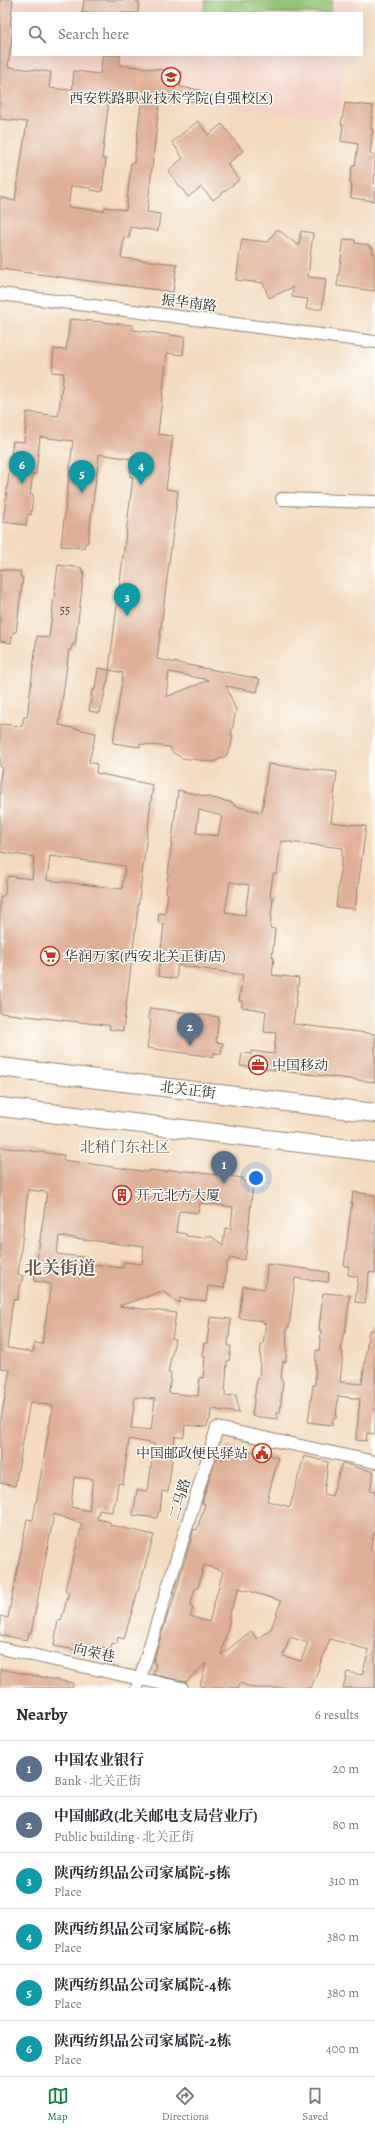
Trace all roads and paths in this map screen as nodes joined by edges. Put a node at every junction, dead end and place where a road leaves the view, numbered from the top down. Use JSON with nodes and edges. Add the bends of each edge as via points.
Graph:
{"nodes":[{"id":1,"x":0,"y":294,"type":"edge"},
{"id":2,"x":375,"y":342,"type":"edge"},
{"id":3,"x":282,"y":499,"type":"dead end"},
{"id":4,"x":375,"y":502,"type":"edge"},
{"id":5,"x":0,"y":1067,"type":"edge"},
{"id":6,"x":0,"y":1107,"type":"edge"},
{"id":7,"x":375,"y":1113,"type":"edge"},
{"id":8,"x":375,"y":1152,"type":"edge"},
{"id":9,"x":375,"y":1462,"type":"edge"},
{"id":10,"x":0,"y":1648,"type":"edge"},
{"id":11,"x":139,"y":1683,"type":"edge"},
{"id":12,"x":182,"y":1688,"type":"edge"}],
"edges":[{"from":1,"to":2,"type":"street","name":"振华南路"},
{"from":3,"to":4,"type":"street"},
{"from":5,"to":7,"type":"main road","name":"北关正街"},
{"from":6,"to":8,"type":"main road"},
{"from":9,"to":11,"type":"street","name":"二马路","via":[[217,1428]]},
{"from":10,"to":11,"type":"street","name":"向荣巷"},
{"from":11,"to":12,"type":"street","name":"向荣巷"}]}
